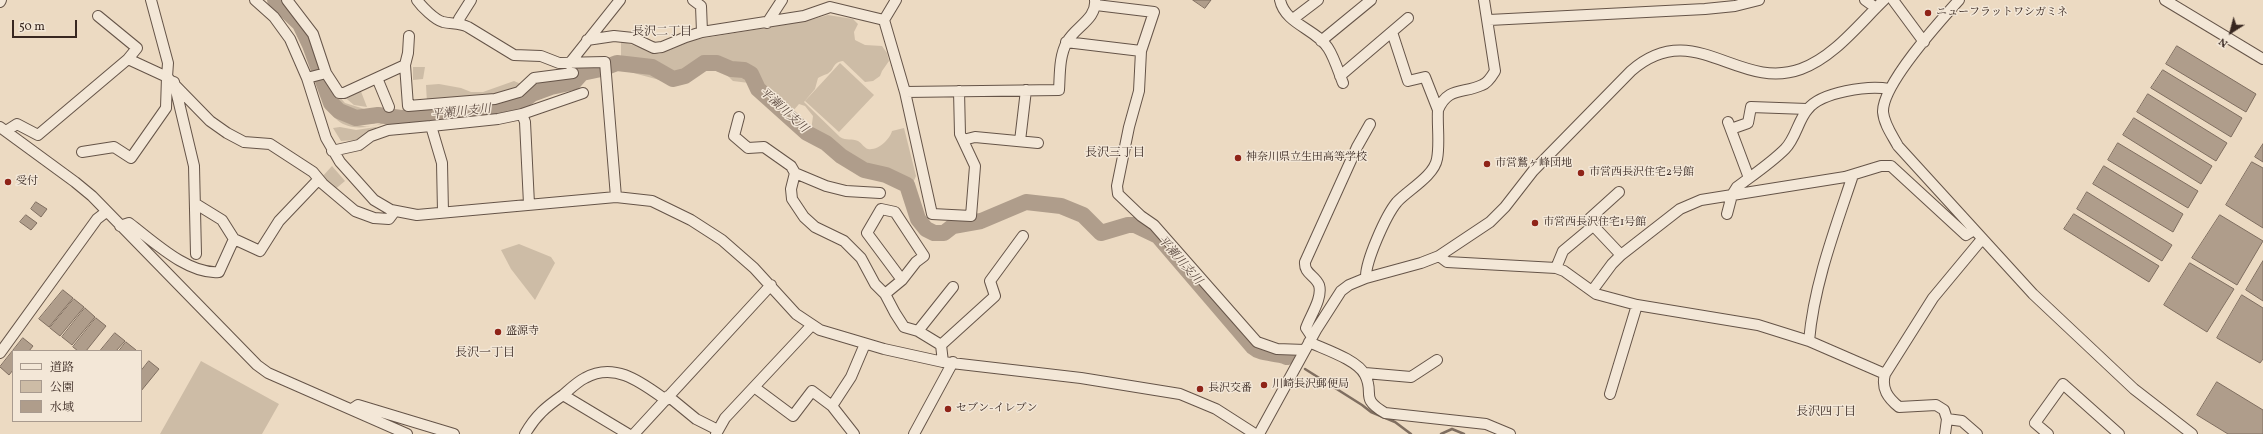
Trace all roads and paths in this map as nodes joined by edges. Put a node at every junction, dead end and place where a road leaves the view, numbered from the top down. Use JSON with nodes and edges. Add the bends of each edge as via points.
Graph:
{"nodes":[{"id":1,"x":151,"y":0,"type":"edge"},
{"id":2,"x":255,"y":0,"type":"edge"},
{"id":3,"x":287,"y":0,"type":"edge"},
{"id":4,"x":417,"y":0,"type":"edge"},
{"id":5,"x":471,"y":0,"type":"edge"},
{"id":6,"x":620,"y":0,"type":"edge"},
{"id":7,"x":693,"y":0,"type":"edge"},
{"id":8,"x":782,"y":0,"type":"edge"},
{"id":9,"x":896,"y":0,"type":"edge"},
{"id":10,"x":1280,"y":0,"type":"edge"},
{"id":11,"x":1318,"y":0,"type":"edge"},
{"id":12,"x":1371,"y":0,"type":"edge"},
{"id":13,"x":1484,"y":0,"type":"edge"},
{"id":14,"x":1866,"y":0,"type":"edge"},
{"id":15,"x":1884,"y":0,"type":"edge"},
{"id":16,"x":1893,"y":0,"type":"edge"},
{"id":17,"x":1959,"y":0,"type":"edge"},
{"id":18,"x":2165,"y":0,"type":"edge"},
{"id":19,"x":1753,"y":1,"type":"edge"},
{"id":20,"x":1096,"y":3,"type":"edge"},
{"id":21,"x":832,"y":4,"type":"edge"},
{"id":22,"x":1876,"y":8,"type":"junction"},
{"id":23,"x":98,"y":16,"type":"dead end"},
{"id":24,"x":1408,"y":18,"type":"dead end"},
{"id":25,"x":1293,"y":19,"type":"junction"},
{"id":26,"x":884,"y":20,"type":"junction"},
{"id":27,"x":1489,"y":20,"type":"junction"},
{"id":28,"x":767,"y":23,"type":"junction"},
{"id":29,"x":460,"y":24,"type":"junction"},
{"id":30,"x":702,"y":32,"type":"junction"},
{"id":31,"x":1392,"y":32,"type":"junction"},
{"id":32,"x":408,"y":36,"type":"dead end"},
{"id":33,"x":587,"y":40,"type":"junction"},
{"id":34,"x":1321,"y":41,"type":"junction"},
{"id":35,"x":1066,"y":42,"type":"junction"},
{"id":36,"x":1924,"y":42,"type":"junction"},
{"id":37,"x":1141,"y":51,"type":"junction"},
{"id":38,"x":128,"y":59,"type":"junction"},
{"id":39,"x":2263,"y":60,"type":"edge"},
{"id":40,"x":405,"y":65,"type":"junction"},
{"id":41,"x":571,"y":68,"type":"junction"},
{"id":42,"x":318,"y":75,"type":"junction"},
{"id":43,"x":378,"y":78,"type":"junction"},
{"id":44,"x":170,"y":79,"type":"junction"},
{"id":45,"x":1889,"y":89,"type":"junction"},
{"id":46,"x":1026,"y":90,"type":"junction"},
{"id":47,"x":959,"y":91,"type":"junction"},
{"id":48,"x":905,"y":92,"type":"junction"},
{"id":49,"x":583,"y":93,"type":"dead end"},
{"id":50,"x":389,"y":107,"type":"dead end"},
{"id":51,"x":1807,"y":109,"type":"junction"},
{"id":52,"x":1438,"y":110,"type":"junction"},
{"id":53,"x":522,"y":114,"type":"junction"},
{"id":54,"x":739,"y":117,"type":"dead end"},
{"id":55,"x":1370,"y":124,"type":"dead end"},
{"id":56,"x":430,"y":126,"type":"junction"},
{"id":57,"x":3,"y":129,"type":"edge"},
{"id":58,"x":963,"y":140,"type":"junction"},
{"id":59,"x":1020,"y":141,"type":"junction"},
{"id":60,"x":1038,"y":143,"type":"dead end"},
{"id":61,"x":332,"y":151,"type":"junction"},
{"id":62,"x":82,"y":152,"type":"dead end"},
{"id":63,"x":794,"y":173,"type":"junction"},
{"id":64,"x":1854,"y":175,"type":"junction"},
{"id":65,"x":1749,"y":178,"type":"junction"},
{"id":66,"x":318,"y":179,"type":"junction"},
{"id":67,"x":1619,"y":192,"type":"dead end"},
{"id":68,"x":880,"y":193,"type":"dead end"},
{"id":69,"x":1732,"y":195,"type":"junction"},
{"id":70,"x":616,"y":197,"type":"junction"},
{"id":71,"x":196,"y":204,"type":"junction"},
{"id":72,"x":529,"y":204,"type":"junction"},
{"id":73,"x":396,"y":210,"type":"junction"},
{"id":74,"x":106,"y":212,"type":"junction"},
{"id":75,"x":443,"y":212,"type":"junction"},
{"id":76,"x":1728,"y":214,"type":"dead end"},
{"id":77,"x":120,"y":226,"type":"junction"},
{"id":78,"x":1593,"y":226,"type":"junction"},
{"id":79,"x":1974,"y":230,"type":"junction"},
{"id":80,"x":1023,"y":236,"type":"dead end"},
{"id":81,"x":234,"y":239,"type":"junction"},
{"id":82,"x":1982,"y":239,"type":"junction"},
{"id":83,"x":196,"y":254,"type":"dead end"},
{"id":84,"x":1621,"y":255,"type":"junction"},
{"id":85,"x":1439,"y":256,"type":"junction"},
{"id":86,"x":1556,"y":268,"type":"junction"},
{"id":87,"x":1366,"y":278,"type":"junction"},
{"id":88,"x":902,"y":280,"type":"junction"},
{"id":89,"x":770,"y":285,"type":"junction"},
{"id":90,"x":953,"y":287,"type":"dead end"},
{"id":91,"x":1592,"y":291,"type":"junction"},
{"id":92,"x":885,"y":294,"type":"junction"},
{"id":93,"x":1637,"y":305,"type":"junction"},
{"id":94,"x":812,"y":325,"type":"junction"},
{"id":95,"x":918,"y":331,"type":"junction"},
{"id":96,"x":1809,"y":341,"type":"junction"},
{"id":97,"x":865,"y":344,"type":"junction"},
{"id":98,"x":941,"y":345,"type":"junction"},
{"id":99,"x":1307,"y":347,"type":"junction"},
{"id":100,"x":0,"y":353,"type":"edge"},
{"id":101,"x":1437,"y":360,"type":"dead end"},
{"id":102,"x":948,"y":362,"type":"junction"},
{"id":103,"x":1365,"y":373,"type":"junction"},
{"id":104,"x":1884,"y":374,"type":"junction"},
{"id":105,"x":754,"y":387,"type":"junction"},
{"id":106,"x":1610,"y":394,"type":"dead end"},
{"id":107,"x":563,"y":395,"type":"junction"},
{"id":108,"x":667,"y":398,"type":"junction"},
{"id":109,"x":832,"y":406,"type":"junction"},
{"id":110,"x":352,"y":409,"type":"junction"},
{"id":111,"x":1947,"y":419,"type":"junction"},
{"id":112,"x":717,"y":432,"type":"edge"},
{"id":113,"x":2189,"y":433,"type":"edge"},
{"id":114,"x":407,"y":434,"type":"edge"},
{"id":115,"x":454,"y":434,"type":"edge"},
{"id":116,"x":526,"y":434,"type":"edge"},
{"id":117,"x":628,"y":434,"type":"edge"},
{"id":118,"x":634,"y":434,"type":"edge"},
{"id":119,"x":854,"y":434,"type":"edge"},
{"id":120,"x":914,"y":434,"type":"edge"},
{"id":121,"x":1256,"y":434,"type":"edge"},
{"id":122,"x":1259,"y":434,"type":"edge"},
{"id":123,"x":1510,"y":434,"type":"edge"},
{"id":124,"x":1945,"y":434,"type":"edge"},
{"id":125,"x":1977,"y":434,"type":"edge"},
{"id":126,"x":2048,"y":434,"type":"edge"},
{"id":127,"x":2119,"y":434,"type":"edge"}],
"edges":[{"from":1,"to":44,"type":"street"},
{"from":2,"to":42,"type":"street","via":[[274,17]]},
{"from":3,"to":42,"type":"street","via":[[313,34]]},
{"from":4,"to":29,"type":"street","via":[[442,22]]},
{"from":5,"to":29,"type":"street","via":[[460,19]]},
{"from":6,"to":33,"type":"street"},
{"from":7,"to":30,"type":"street","via":[[701,6]]},
{"from":8,"to":28,"type":"street"},
{"from":9,"to":26,"type":"street"},
{"from":10,"to":25,"type":"street","via":[[1281,6]]},
{"from":11,"to":25,"type":"street"},
{"from":12,"to":34,"type":"street"},
{"from":13,"to":27,"type":"street"},
{"from":14,"to":22,"type":"street"},
{"from":15,"to":22,"type":"street"},
{"from":16,"to":36,"type":"street"},
{"from":17,"to":36,"type":"street"},
{"from":18,"to":39,"type":"street"},
{"from":19,"to":27,"type":"street","via":[[1705,9]]},
{"from":20,"to":35,"type":"street","via":[[1089,18]]},
{"from":20,"to":37,"type":"street","via":[[1154,12]]},
{"from":21,"to":26,"type":"street"},
{"from":21,"to":28,"type":"street","via":[[804,16]]},
{"from":22,"to":85,"type":"street","via":[[1825,55],[1801,69],[1788,73],[1756,71],[1694,51],[1679,49],[1662,52],[1646,59],[1533,172],[1498,215],[1472,236]]},
{"from":23,"to":38,"type":"street","via":[[137,48]]},
{"from":24,"to":31,"type":"street"},
{"from":25,"to":34,"type":"street"},
{"from":26,"to":48,"type":"street"},
{"from":27,"to":52,"type":"street","via":[[1495,71],[1482,86],[1447,96]]},
{"from":28,"to":30,"type":"street"},
{"from":29,"to":41,"type":"street","via":[[514,55],[541,56]]},
{"from":30,"to":33,"type":"street","via":[[654,48],[633,38],[614,36]]},
{"from":31,"to":34,"type":"street","via":[[1342,80],[1328,48]]},
{"from":31,"to":52,"type":"street","via":[[1408,81],[1425,77]]},
{"from":32,"to":40,"type":"street"},
{"from":33,"to":41,"type":"street"},
{"from":35,"to":37,"type":"street"},
{"from":35,"to":46,"type":"street","via":[[1059,90]]},
{"from":36,"to":45,"type":"street"},
{"from":37,"to":99,"type":"street","via":[[1139,91],[1129,127],[1117,186],[1118,194],[1154,226],[1257,342],[1277,349]]},
{"from":38,"to":44,"type":"street"},
{"from":38,"to":57,"type":"street","via":[[38,135],[17,124]]},
{"from":40,"to":41,"type":"street","via":[[408,106],[495,99],[519,92],[534,78]]},
{"from":40,"to":43,"type":"street"},
{"from":41,"to":70,"type":"street","via":[[605,62]]},
{"from":42,"to":43,"type":"street","via":[[339,93]]},
{"from":42,"to":61,"type":"street","via":[[319,117]]},
{"from":43,"to":50,"type":"street"},
{"from":44,"to":62,"type":"street","via":[[166,108],[132,158],[114,147]]},
{"from":44,"to":66,"type":"street","via":[[210,121],[227,134],[244,142],[270,144],[313,172]]},
{"from":44,"to":71,"type":"street","via":[[194,166]]},
{"from":45,"to":51,"type":"street","via":[[1876,86],[1851,89],[1813,103]]},
{"from":45,"to":79,"type":"street","via":[[1883,111],[1886,126],[1898,146]]},
{"from":46,"to":47,"type":"street"},
{"from":46,"to":59,"type":"street"},
{"from":47,"to":48,"type":"street"},
{"from":47,"to":58,"type":"street","via":[[960,134]]},
{"from":48,"to":58,"type":"street","via":[[932,214],[971,216],[975,166]]},
{"from":49,"to":53,"type":"street"},
{"from":51,"to":65,"type":"street","via":[[1785,149]]},
{"from":51,"to":65,"type":"street","via":[[1751,108],[1748,123],[1730,126]]},
{"from":52,"to":87,"type":"street","via":[[1437,160],[1423,180],[1398,201],[1386,218],[1365,268]]},
{"from":53,"to":56,"type":"street"},
{"from":53,"to":72,"type":"street","via":[[525,122]]},
{"from":54,"to":63,"type":"street","via":[[734,136],[748,148],[764,147],[791,166]]},
{"from":55,"to":99,"type":"street","via":[[1305,262],[1307,273],[1319,285],[1318,301],[1306,328]]},
{"from":56,"to":61,"type":"street","via":[[388,130],[371,136],[359,145]]},
{"from":56,"to":75,"type":"street","via":[[442,163]]},
{"from":57,"to":74,"type":"street","via":[[75,182]]},
{"from":58,"to":59,"type":"street","via":[[975,137]]},
{"from":59,"to":60,"type":"street"},
{"from":61,"to":73,"type":"street","via":[[374,200]]},
{"from":63,"to":68,"type":"street","via":[[833,188]]},
{"from":63,"to":92,"type":"street","via":[[790,189],[792,199],[804,217],[815,227],[844,241],[861,258],[875,284]]},
{"from":64,"to":69,"type":"street"},
{"from":64,"to":79,"type":"street","via":[[1881,166],[1891,166],[1966,235]]},
{"from":64,"to":96,"type":"street","via":[[1831,240],[1811,319]]},
{"from":65,"to":69,"type":"street","via":[[1737,187]]},
{"from":66,"to":73,"type":"street","via":[[355,211],[374,218],[390,219]]},
{"from":66,"to":81,"type":"street","via":[[279,221],[260,251]]},
{"from":67,"to":78,"type":"street","via":[[1588,220]]},
{"from":69,"to":76,"type":"street"},
{"from":69,"to":84,"type":"street","via":[[1701,200],[1680,209]]},
{"from":70,"to":72,"type":"street"},
{"from":70,"to":89,"type":"street","via":[[652,201],[682,215],[722,240]]},
{"from":71,"to":81,"type":"street","via":[[222,220]]},
{"from":71,"to":83,"type":"street"},
{"from":72,"to":75,"type":"street"},
{"from":73,"to":75,"type":"street","via":[[417,215]]},
{"from":74,"to":77,"type":"street"},
{"from":74,"to":100,"type":"street","via":[[97,219]]},
{"from":77,"to":81,"type":"street","via":[[129,223],[189,266],[207,273],[219,272]]},
{"from":77,"to":110,"type":"street","via":[[257,365],[268,373]]},
{"from":78,"to":84,"type":"street"},
{"from":78,"to":86,"type":"street","via":[[1563,251]]},
{"from":79,"to":82,"type":"street"},
{"from":80,"to":98,"type":"street","via":[[990,281],[995,296]]},
{"from":82,"to":104,"type":"street","via":[[1933,298]]},
{"from":82,"to":113,"type":"street","via":[[2033,294],[2134,390]]},
{"from":84,"to":91,"type":"street"},
{"from":85,"to":86,"type":"street","via":[[1447,262]]},
{"from":85,"to":87,"type":"street"},
{"from":86,"to":91,"type":"street"},
{"from":87,"to":99,"type":"street","via":[[1349,285],[1338,295]]},
{"from":88,"to":88,"type":"street","via":[[924,256],[895,212],[881,209],[867,233]]},
{"from":88,"to":92,"type":"street"},
{"from":89,"to":94,"type":"street","via":[[796,314]]},
{"from":89,"to":108,"type":"street"},
{"from":90,"to":95,"type":"street"},
{"from":91,"to":93,"type":"street"},
{"from":92,"to":95,"type":"street","via":[[904,327]]},
{"from":93,"to":96,"type":"street","via":[[1758,325]]},
{"from":93,"to":106,"type":"street"},
{"from":94,"to":97,"type":"street","via":[[835,336]]},
{"from":94,"to":105,"type":"street"},
{"from":95,"to":98,"type":"street"},
{"from":96,"to":104,"type":"street"},
{"from":97,"to":102,"type":"street"},
{"from":97,"to":109,"type":"street","via":[[851,377]]},
{"from":98,"to":102,"type":"street"},
{"from":99,"to":103,"type":"street","via":[[1338,354]]},
{"from":99,"to":122,"type":"street"},
{"from":101,"to":103,"type":"street","via":[[1412,377]]},
{"from":102,"to":120,"type":"street"},
{"from":102,"to":121,"type":"street","via":[[1088,379],[1180,394],[1216,409]]},
{"from":103,"to":123,"type":"street","via":[[1368,398],[1374,407],[1385,413],[1486,424]]},
{"from":104,"to":111,"type":"street","via":[[1882,382],[1885,392],[1899,407],[1936,405],[1942,407]]},
{"from":105,"to":109,"type":"street","via":[[793,416],[812,391]]},
{"from":105,"to":112,"type":"street","via":[[725,418]]},
{"from":107,"to":108,"type":"street","via":[[585,378],[610,372],[637,379]]},
{"from":107,"to":116,"type":"street","via":[[533,419]]},
{"from":107,"to":117,"type":"street"},
{"from":108,"to":112,"type":"street"},
{"from":108,"to":118,"type":"street"},
{"from":109,"to":119,"type":"street"},
{"from":110,"to":114,"type":"street"},
{"from":110,"to":115,"type":"street","via":[[358,405]]},
{"from":111,"to":124,"type":"street"},
{"from":111,"to":125,"type":"street","via":[[1962,421]]},
{"from":126,"to":127,"type":"street","via":[[2035,423],[2063,384]]}]}
